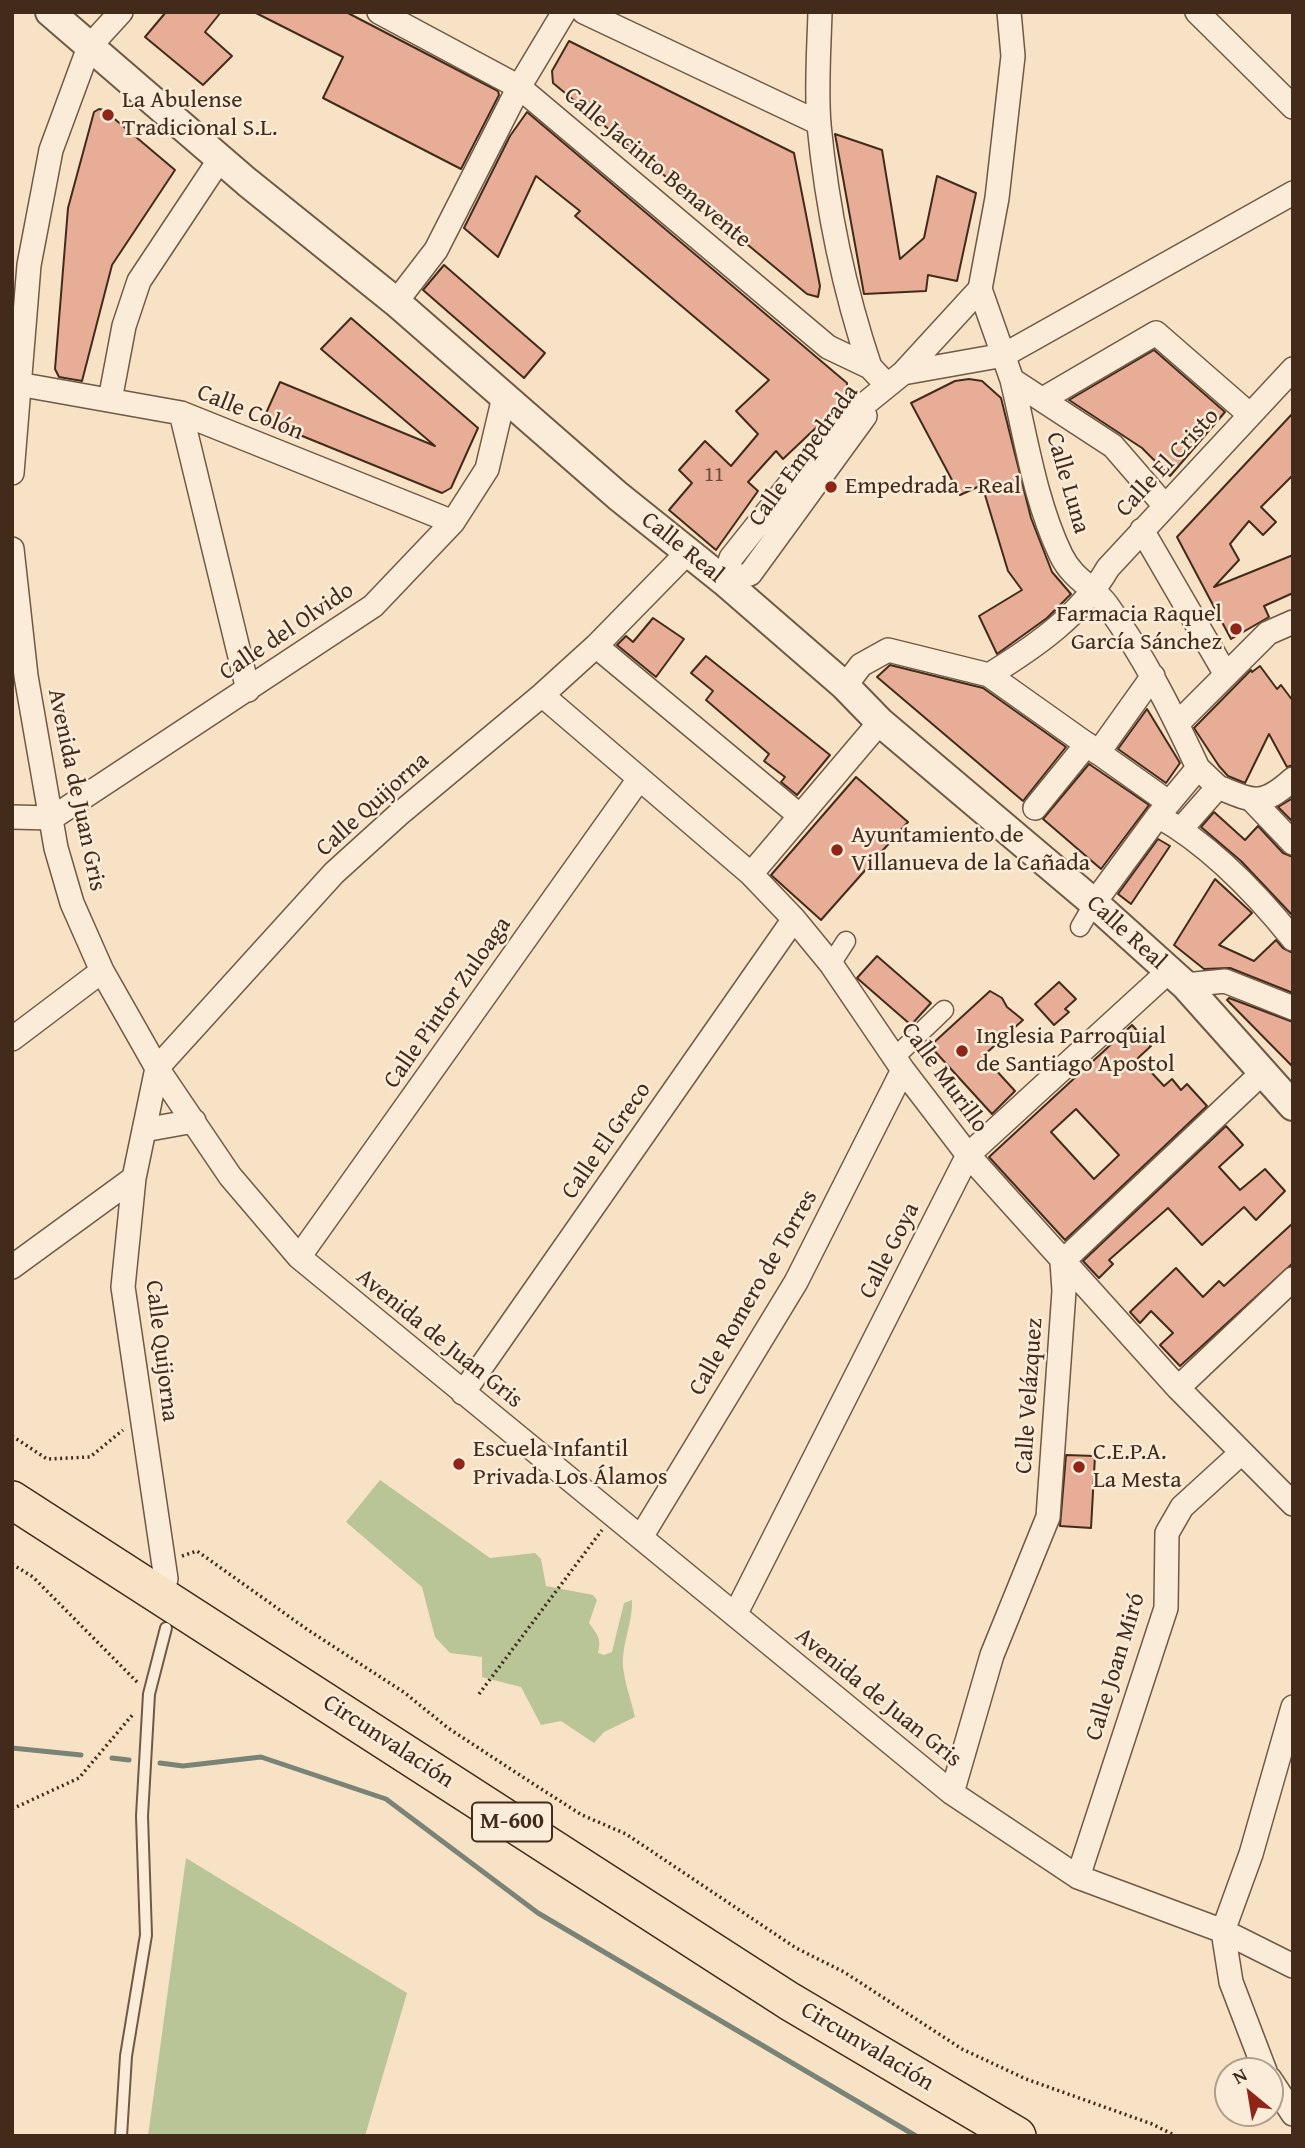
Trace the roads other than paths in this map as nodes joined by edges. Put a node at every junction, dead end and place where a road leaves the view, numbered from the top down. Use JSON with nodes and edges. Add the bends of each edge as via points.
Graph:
{"nodes":[{"id":1,"x":50,"y":12,"type":"edge"},
{"id":2,"x":121,"y":12,"type":"edge"},
{"id":3,"x":379,"y":12,"type":"edge"},
{"id":4,"x":564,"y":12,"type":"edge"},
{"id":5,"x":584,"y":12,"type":"edge"},
{"id":6,"x":820,"y":12,"type":"edge"},
{"id":7,"x":1009,"y":12,"type":"edge"},
{"id":8,"x":1197,"y":12,"type":"edge"},
{"id":9,"x":89,"y":47,"type":"junction"},
{"id":10,"x":519,"y":88,"type":"junction"},
{"id":11,"x":1293,"y":107,"type":"edge"},
{"id":12,"x":819,"y":123,"type":"junction"},
{"id":13,"x":220,"y":159,"type":"junction"},
{"id":14,"x":1293,"y":193,"type":"edge"},
{"id":15,"x":20,"y":259,"type":"edge"},
{"id":16,"x":980,"y":289,"type":"junction"},
{"id":17,"x":396,"y":302,"type":"junction"},
{"id":18,"x":851,"y":306,"type":"junction"},
{"id":19,"x":828,"y":346,"type":"junction"},
{"id":20,"x":1004,"y":355,"type":"junction"},
{"id":21,"x":870,"y":367,"type":"junction"},
{"id":22,"x":1293,"y":369,"type":"edge"},
{"id":23,"x":895,"y":379,"type":"junction"},
{"id":24,"x":1012,"y":380,"type":"junction"},
{"id":25,"x":18,"y":384,"type":"junction"},
{"id":26,"x":504,"y":397,"type":"junction"},
{"id":27,"x":110,"y":400,"type":"junction"},
{"id":28,"x":1043,"y":400,"type":"junction"},
{"id":29,"x":181,"y":413,"type":"junction"},
{"id":30,"x":1249,"y":414,"type":"junction"},
{"id":31,"x":12,"y":473,"type":"edge"},
{"id":32,"x":1165,"y":506,"type":"junction"},
{"id":33,"x":453,"y":522,"type":"junction"},
{"id":34,"x":1142,"y":530,"type":"junction"},
{"id":35,"x":12,"y":550,"type":"edge"},
{"id":36,"x":687,"y":553,"type":"junction"},
{"id":37,"x":724,"y":582,"type":"junction"},
{"id":38,"x":1093,"y":594,"type":"junction"},
{"id":39,"x":1293,"y":622,"type":"edge"},
{"id":40,"x":596,"y":646,"type":"junction"},
{"id":41,"x":1225,"y":673,"type":"junction"},
{"id":42,"x":989,"y":675,"type":"junction"},
{"id":43,"x":1153,"y":676,"type":"junction"},
{"id":44,"x":845,"y":686,"type":"junction"},
{"id":45,"x":248,"y":690,"type":"junction"},
{"id":46,"x":542,"y":695,"type":"junction"},
{"id":47,"x":880,"y":722,"type":"junction"},
{"id":48,"x":1178,"y":723,"type":"junction"},
{"id":49,"x":1093,"y":749,"type":"junction"},
{"id":50,"x":1198,"y":768,"type":"junction"},
{"id":51,"x":639,"y":779,"type":"junction"},
{"id":52,"x":1293,"y":779,"type":"edge"},
{"id":53,"x":1218,"y":787,"type":"junction"},
{"id":54,"x":1253,"y":802,"type":"junction"},
{"id":55,"x":1035,"y":808,"type":"dead end"},
{"id":56,"x":1163,"y":809,"type":"junction"},
{"id":57,"x":800,"y":816,"type":"junction"},
{"id":58,"x":12,"y":817,"type":"edge"},
{"id":59,"x":52,"y":818,"type":"junction"},
{"id":60,"x":1181,"y":829,"type":"junction"},
{"id":61,"x":1293,"y":843,"type":"edge"},
{"id":62,"x":751,"y":874,"type":"junction"},
{"id":63,"x":1094,"y":903,"type":"junction"},
{"id":64,"x":794,"y":919,"type":"junction"},
{"id":65,"x":1080,"y":927,"type":"dead end"},
{"id":66,"x":1293,"y":939,"type":"edge"},
{"id":67,"x":846,"y":941,"type":"dead end"},
{"id":68,"x":831,"y":964,"type":"junction"},
{"id":69,"x":102,"y":971,"type":"junction"},
{"id":70,"x":1177,"y":978,"type":"junction"},
{"id":71,"x":1293,"y":1008,"type":"edge"},
{"id":72,"x":944,"y":1010,"type":"dead end"},
{"id":73,"x":12,"y":1039,"type":"edge"},
{"id":74,"x":899,"y":1063,"type":"junction"},
{"id":75,"x":157,"y":1068,"type":"junction"},
{"id":76,"x":1262,"y":1073,"type":"junction"},
{"id":77,"x":1293,"y":1106,"type":"edge"},
{"id":78,"x":194,"y":1121,"type":"junction"},
{"id":79,"x":144,"y":1130,"type":"junction"},
{"id":80,"x":968,"y":1155,"type":"junction"},
{"id":81,"x":134,"y":1178,"type":"junction"},
{"id":82,"x":299,"y":1257,"type":"junction"},
{"id":83,"x":1062,"y":1262,"type":"junction"},
{"id":84,"x":12,"y":1267,"type":"edge"},
{"id":85,"x":1293,"y":1279,"type":"edge"},
{"id":86,"x":1178,"y":1388,"type":"junction"},
{"id":87,"x":463,"y":1393,"type":"junction"},
{"id":88,"x":1240,"y":1454,"type":"junction"},
{"id":89,"x":12,"y":1500,"type":"edge"},
{"id":90,"x":1293,"y":1504,"type":"edge"},
{"id":91,"x":641,"y":1537,"type":"junction"},
{"id":92,"x":165,"y":1571,"type":"road end"},
{"id":93,"x":735,"y":1615,"type":"junction"},
{"id":94,"x":166,"y":1628,"type":"dead end"},
{"id":95,"x":1293,"y":1707,"type":"edge"},
{"id":96,"x":952,"y":1793,"type":"junction"},
{"id":97,"x":1078,"y":1877,"type":"junction"},
{"id":98,"x":1223,"y":1931,"type":"junction"},
{"id":99,"x":1293,"y":1966,"type":"edge"},
{"id":100,"x":1260,"y":2057,"type":"edge"},
{"id":101,"x":121,"y":2136,"type":"edge"},
{"id":102,"x":1017,"y":2136,"type":"edge"}],
"edges":[{"from":1,"to":9,"type":"street","name":"Calle Real"},
{"from":2,"to":9,"type":"street"},
{"from":3,"to":10,"type":"street","name":"Calle Jacinto Benavente"},
{"from":4,"to":10,"type":"street"},
{"from":5,"to":12,"type":"street"},
{"from":6,"to":12,"type":"street"},
{"from":7,"to":16,"type":"street","via":[[1013,55],[997,198]]},
{"from":8,"to":11,"type":"street"},
{"from":9,"to":13,"type":"street","name":"Calle Real"},
{"from":9,"to":15,"type":"street","via":[[51,150]]},
{"from":10,"to":17,"type":"street","via":[[436,250]]},
{"from":10,"to":19,"type":"street","name":"Calle Jacinto Benavente"},
{"from":12,"to":18,"type":"street"},
{"from":13,"to":17,"type":"street","name":"Calle Real"},
{"from":13,"to":27,"type":"street","via":[[139,281],[124,326]]},
{"from":14,"to":20,"type":"street","name":"Calle Empedrada"},
{"from":15,"to":25,"type":"street"},
{"from":16,"to":20,"type":"street"},
{"from":16,"to":23,"type":"street"},
{"from":17,"to":26,"type":"street","name":"Calle Real"},
{"from":18,"to":19,"type":"street","via":[[841,331]]},
{"from":18,"to":21,"type":"street"},
{"from":19,"to":21,"type":"street","name":"Calle Jacinto Benavente"},
{"from":20,"to":23,"type":"street","name":"Calle Empedrada"},
{"from":20,"to":24,"type":"street","name":"Calle Luna"},
{"from":21,"to":23,"type":"street","name":"Calle Jacinto Benavente"},
{"from":22,"to":30,"type":"street","name":"Calle El Cristo"},
{"from":23,"to":37,"type":"street","name":"Calle Empedrada","via":[[845,420],[796,475],[731,558]]},
{"from":24,"to":28,"type":"street"},
{"from":24,"to":38,"type":"street","name":"Calle Luna","via":[[1048,523],[1073,574]]},
{"from":25,"to":27,"type":"street","name":"Calle Colón"},
{"from":25,"to":31,"type":"street"},
{"from":26,"to":33,"type":"street","name":"Calle del Olvido","via":[[487,469]]},
{"from":26,"to":36,"type":"street","name":"Calle Real"},
{"from":27,"to":29,"type":"street","name":"Calle Colón"},
{"from":28,"to":30,"type":"street","via":[[1156,333]]},
{"from":28,"to":32,"type":"street","via":[[1113,446]]},
{"from":29,"to":33,"type":"street","name":"Calle Colón"},
{"from":29,"to":45,"type":"street"},
{"from":30,"to":32,"type":"street","name":"Calle El Cristo"},
{"from":32,"to":34,"type":"street","name":"Calle El Cristo"},
{"from":33,"to":45,"type":"street","name":"Calle del Olvido","via":[[373,606]]},
{"from":34,"to":38,"type":"street","name":"Calle El Cristo","via":[[1108,568]]},
{"from":34,"to":41,"type":"street"},
{"from":35,"to":59,"type":"street","name":"Avenida de Juan Gris","via":[[26,676]]},
{"from":36,"to":37,"type":"street","name":"Calle Real"},
{"from":36,"to":40,"type":"street","name":"Calle Quijorna"},
{"from":37,"to":44,"type":"street","name":"Calle Real"},
{"from":38,"to":42,"type":"street","name":"Calle El Cristo","via":[[1035,647]]},
{"from":38,"to":43,"type":"street","name":"Calle Luna","via":[[1105,602]]},
{"from":39,"to":41,"type":"street","via":[[1268,633]]},
{"from":40,"to":46,"type":"street","name":"Calle Quijorna"},
{"from":40,"to":57,"type":"street"},
{"from":41,"to":48,"type":"street"},
{"from":42,"to":44,"type":"street","via":[[888,650],[861,665]]},
{"from":42,"to":49,"type":"street"},
{"from":43,"to":48,"type":"street","name":"Calle Luna"},
{"from":43,"to":49,"type":"street"},
{"from":44,"to":47,"type":"street","name":"Calle Real"},
{"from":45,"to":59,"type":"street","name":"Calle del Olvido"},
{"from":46,"to":51,"type":"street","name":"Calle Murillo"},
{"from":46,"to":75,"type":"street","name":"Calle Quijorna","via":[[334,873]]},
{"from":47,"to":57,"type":"street"},
{"from":47,"to":63,"type":"street","name":"Calle Real"},
{"from":48,"to":50,"type":"street","name":"Calle Luna"},
{"from":49,"to":55,"type":"street"},
{"from":49,"to":56,"type":"street"},
{"from":50,"to":53,"type":"street"},
{"from":50,"to":56,"type":"street"},
{"from":51,"to":62,"type":"street","name":"Calle Murillo"},
{"from":51,"to":82,"type":"street","name":"Calle Pintor Zuloaga"},
{"from":52,"to":54,"type":"street","via":[[1273,797]]},
{"from":53,"to":54,"type":"street"},
{"from":53,"to":60,"type":"street"},
{"from":54,"to":61,"type":"street"},
{"from":56,"to":60,"type":"street"},
{"from":56,"to":63,"type":"street"},
{"from":57,"to":62,"type":"street"},
{"from":58,"to":59,"type":"street"},
{"from":59,"to":69,"type":"street","name":"Avenida de Juan Gris","via":[[72,904]]},
{"from":60,"to":66,"type":"street","via":[[1269,908]]},
{"from":62,"to":64,"type":"street","name":"Calle Murillo"},
{"from":63,"to":65,"type":"street"},
{"from":63,"to":70,"type":"street","name":"Calle Real"},
{"from":64,"to":68,"type":"street","name":"Calle Murillo"},
{"from":64,"to":87,"type":"street","name":"Calle El Greco"},
{"from":67,"to":68,"type":"street"},
{"from":68,"to":74,"type":"street","name":"Calle Murillo"},
{"from":69,"to":73,"type":"street"},
{"from":69,"to":75,"type":"street","name":"Avenida de Juan Gris"},
{"from":70,"to":71,"type":"street","via":[[1225,981]]},
{"from":70,"to":76,"type":"street","name":"Calle Real"},
{"from":70,"to":80,"type":"street","name":"Calle Goya"},
{"from":72,"to":74,"type":"street"},
{"from":74,"to":80,"type":"street","name":"Calle Murillo"},
{"from":74,"to":91,"type":"street","name":"Calle Romero de Torres","via":[[796,1282]]},
{"from":75,"to":78,"type":"street","name":"Avenida de Juan Gris"},
{"from":75,"to":79,"type":"street","name":"Calle Quijorna"},
{"from":76,"to":77,"type":"street","name":"Calle Real"},
{"from":76,"to":83,"type":"street"},
{"from":78,"to":79,"type":"street"},
{"from":78,"to":82,"type":"street","name":"Avenida de Juan Gris","via":[[230,1176]]},
{"from":79,"to":81,"type":"street","name":"Calle Quijorna"},
{"from":80,"to":83,"type":"street","name":"Calle Murillo"},
{"from":80,"to":93,"type":"street","name":"Calle Goya"},
{"from":81,"to":84,"type":"street"},
{"from":81,"to":92,"type":"street","name":"Calle Quijorna","via":[[123,1287]]},
{"from":82,"to":87,"type":"street","name":"Avenida de Juan Gris"},
{"from":83,"to":86,"type":"street","name":"Calle Murillo"},
{"from":83,"to":96,"type":"street","name":"Calle Velázquez","via":[[1064,1291],[1048,1517],[992,1656]]},
{"from":85,"to":86,"type":"street"},
{"from":86,"to":88,"type":"street","name":"Calle Murillo"},
{"from":87,"to":91,"type":"street","name":"Avenida de Juan Gris"},
{"from":88,"to":90,"type":"street","name":"Calle Murillo"},
{"from":88,"to":97,"type":"street","name":"Calle Joan Miró","via":[[1182,1507],[1167,1533],[1166,1608]]},
{"from":89,"to":102,"type":"highway","name":"Circunvalación","number":"M-600","via":[[789,2001]]},
{"from":91,"to":93,"type":"street","name":"Avenida de Juan Gris"},
{"from":93,"to":96,"type":"street","name":"Avenida de Juan Gris"},
{"from":94,"to":101,"type":"lane","via":[[149,1694],[142,1816],[145,1935],[126,2056]]},
{"from":95,"to":98,"type":"street","via":[[1251,1854]]},
{"from":96,"to":97,"type":"street","name":"Avenida de Juan Gris"},
{"from":97,"to":98,"type":"street","name":"Avenida de Juan Gris"},
{"from":98,"to":99,"type":"street","name":"Avenida de Juan Gris"},
{"from":98,"to":100,"type":"street","via":[[1231,1982]]}]}
